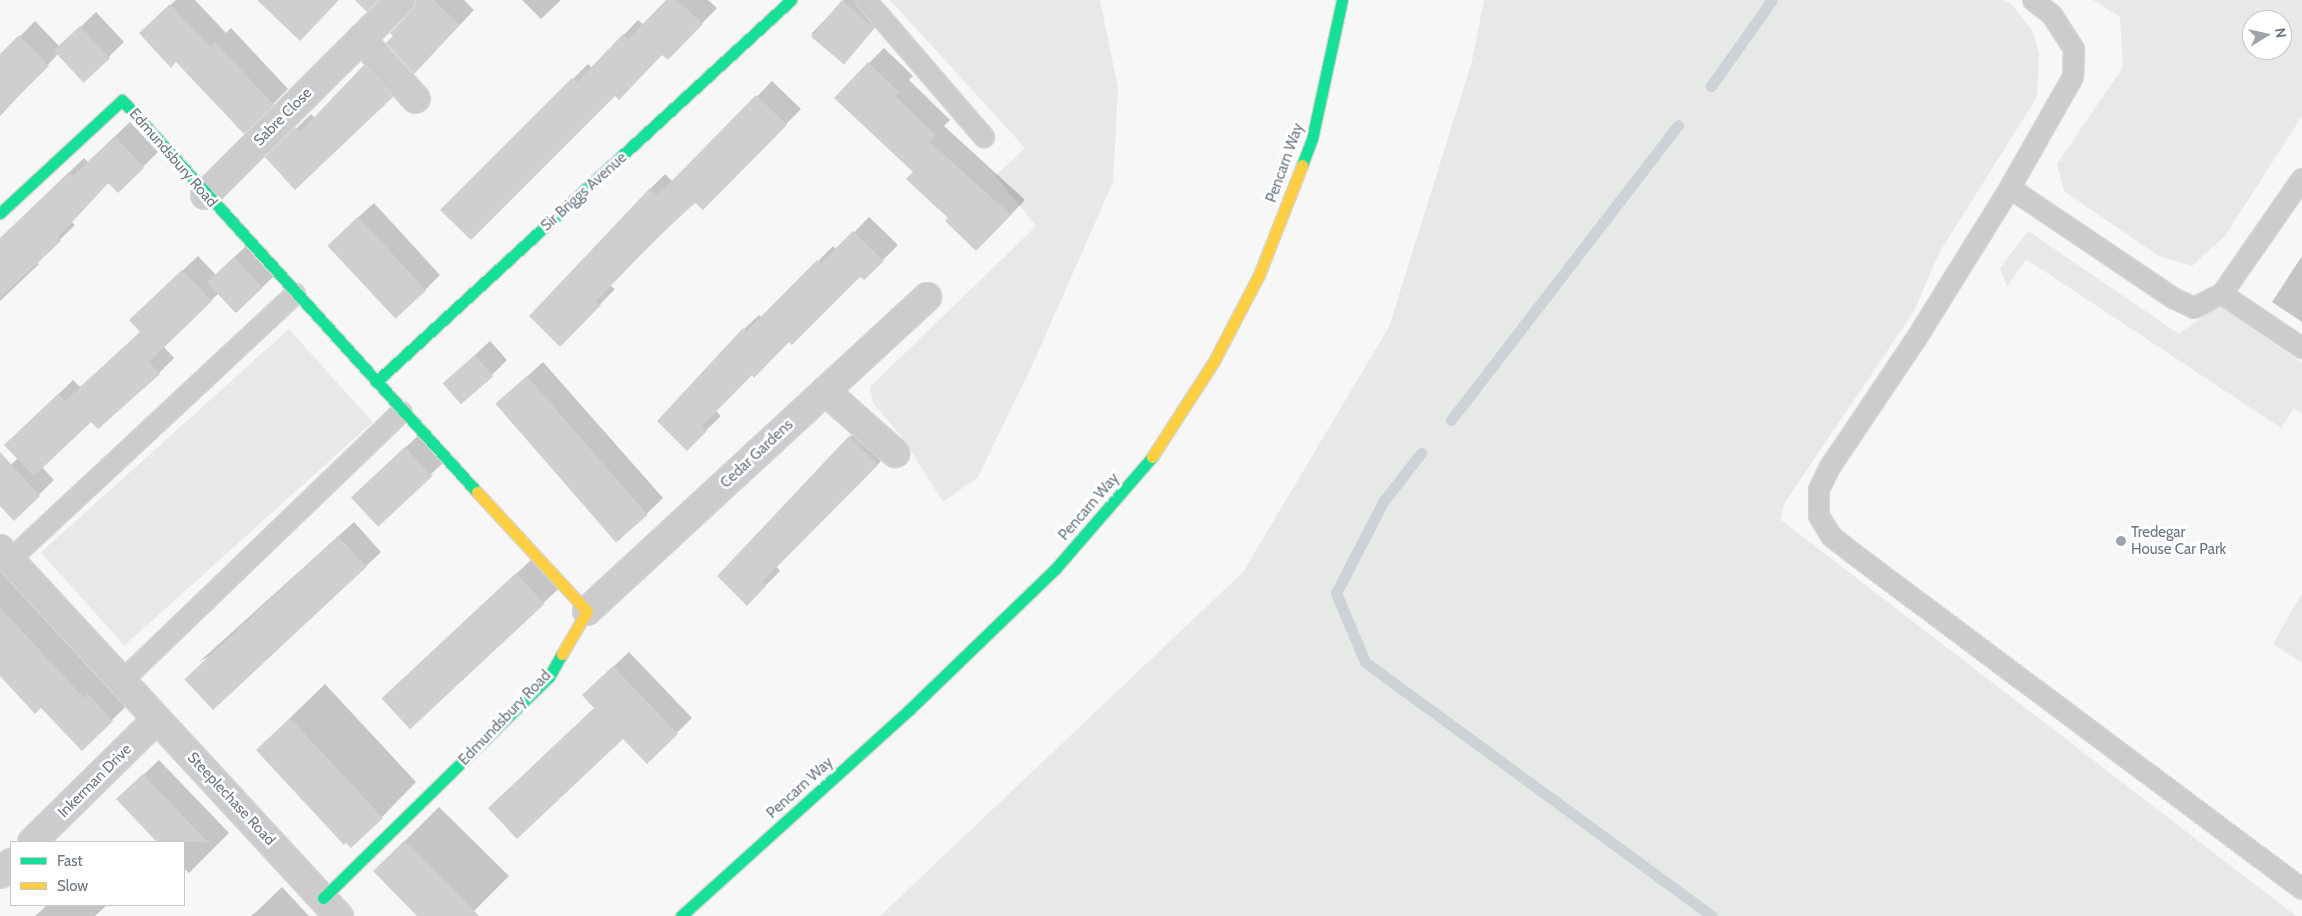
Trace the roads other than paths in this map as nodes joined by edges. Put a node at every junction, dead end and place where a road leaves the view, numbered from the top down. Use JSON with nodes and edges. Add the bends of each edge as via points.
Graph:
{"nodes":[{"id":1,"x":401,"y":0,"type":"edge"},
{"id":2,"x":792,"y":0,"type":"edge"},
{"id":3,"x":866,"y":0,"type":"edge"},
{"id":4,"x":1342,"y":0,"type":"edge"},
{"id":5,"x":2033,"y":0,"type":"edge"},
{"id":6,"x":361,"y":39,"type":"junction"},
{"id":7,"x":416,"y":99,"type":"dead end"},
{"id":8,"x":984,"y":137,"type":"dead end"},
{"id":9,"x":2302,"y":179,"type":"edge"},
{"id":10,"x":2010,"y":188,"type":"junction"},
{"id":11,"x":205,"y":195,"type":"junction"},
{"id":12,"x":0,"y":213,"type":"edge"},
{"id":13,"x":295,"y":294,"type":"junction"},
{"id":14,"x":2222,"y":294,"type":"junction"},
{"id":15,"x":927,"y":297,"type":"dead end"},
{"id":16,"x":2302,"y":348,"type":"edge"},
{"id":17,"x":376,"y":382,"type":"junction"},
{"id":18,"x":825,"y":390,"type":"junction"},
{"id":19,"x":402,"y":412,"type":"junction"},
{"id":20,"x":895,"y":453,"type":"dead end"},
{"id":21,"x":5,"y":554,"type":"edge"},
{"id":22,"x":587,"y":611,"type":"junction"},
{"id":23,"x":122,"y":681,"type":"junction"},
{"id":24,"x":157,"y":719,"type":"junction"},
{"id":25,"x":33,"y":841,"type":"edge"},
{"id":26,"x":10,"y":864,"type":"edge"},
{"id":27,"x":0,"y":874,"type":"edge"},
{"id":28,"x":2302,"y":889,"type":"edge"},
{"id":29,"x":331,"y":907,"type":"edge"},
{"id":30,"x":681,"y":916,"type":"edge"}],
"edges":[{"from":1,"to":6,"type":"street","name":"Sabre Close"},
{"from":2,"to":17,"type":"street","name":"Sir Briggs Avenue"},
{"from":3,"to":8,"type":"lane"},
{"from":4,"to":30,"type":"street","name":"Pencarn Way","via":[[1312,139],[1259,275],[1214,361],[1151,458],[1056,568],[908,710]]},
{"from":5,"to":10,"type":"lane","via":[[2052,15],[2074,49],[2072,77]]},
{"from":6,"to":7,"type":"street"},
{"from":6,"to":11,"type":"street","name":"Sabre Close"},
{"from":9,"to":14,"type":"lane"},
{"from":10,"to":14,"type":"lane","via":[[2173,298],[2194,308]]},
{"from":10,"to":28,"type":"lane","via":[[1914,342],[1830,467],[1819,490],[1819,516],[1839,542]]},
{"from":11,"to":12,"type":"street","name":"Edmundsbury Road","via":[[122,100]]},
{"from":11,"to":13,"type":"street","name":"Edmundsbury Road"},
{"from":13,"to":17,"type":"street","name":"Edmundsbury Road"},
{"from":13,"to":21,"type":"lane","name":"Steeplechase Road","via":[[148,431]]},
{"from":14,"to":16,"type":"lane"},
{"from":15,"to":18,"type":"street","name":"Cedar Gardens"},
{"from":17,"to":19,"type":"street","name":"Edmundsbury Road"},
{"from":18,"to":20,"type":"street"},
{"from":18,"to":22,"type":"street","name":"Cedar Gardens"},
{"from":19,"to":22,"type":"street","name":"Edmundsbury Road"},
{"from":19,"to":23,"type":"lane"},
{"from":21,"to":23,"type":"street","name":"Steeplechase Road"},
{"from":22,"to":29,"type":"street","name":"Edmundsbury Road","via":[[549,677]]},
{"from":23,"to":24,"type":"street","name":"Steeplechase Road"},
{"from":24,"to":25,"type":"street","name":"Inkerman Drive"},
{"from":24,"to":29,"type":"street","name":"Steeplechase Road"},
{"from":26,"to":27,"type":"street"}]}
